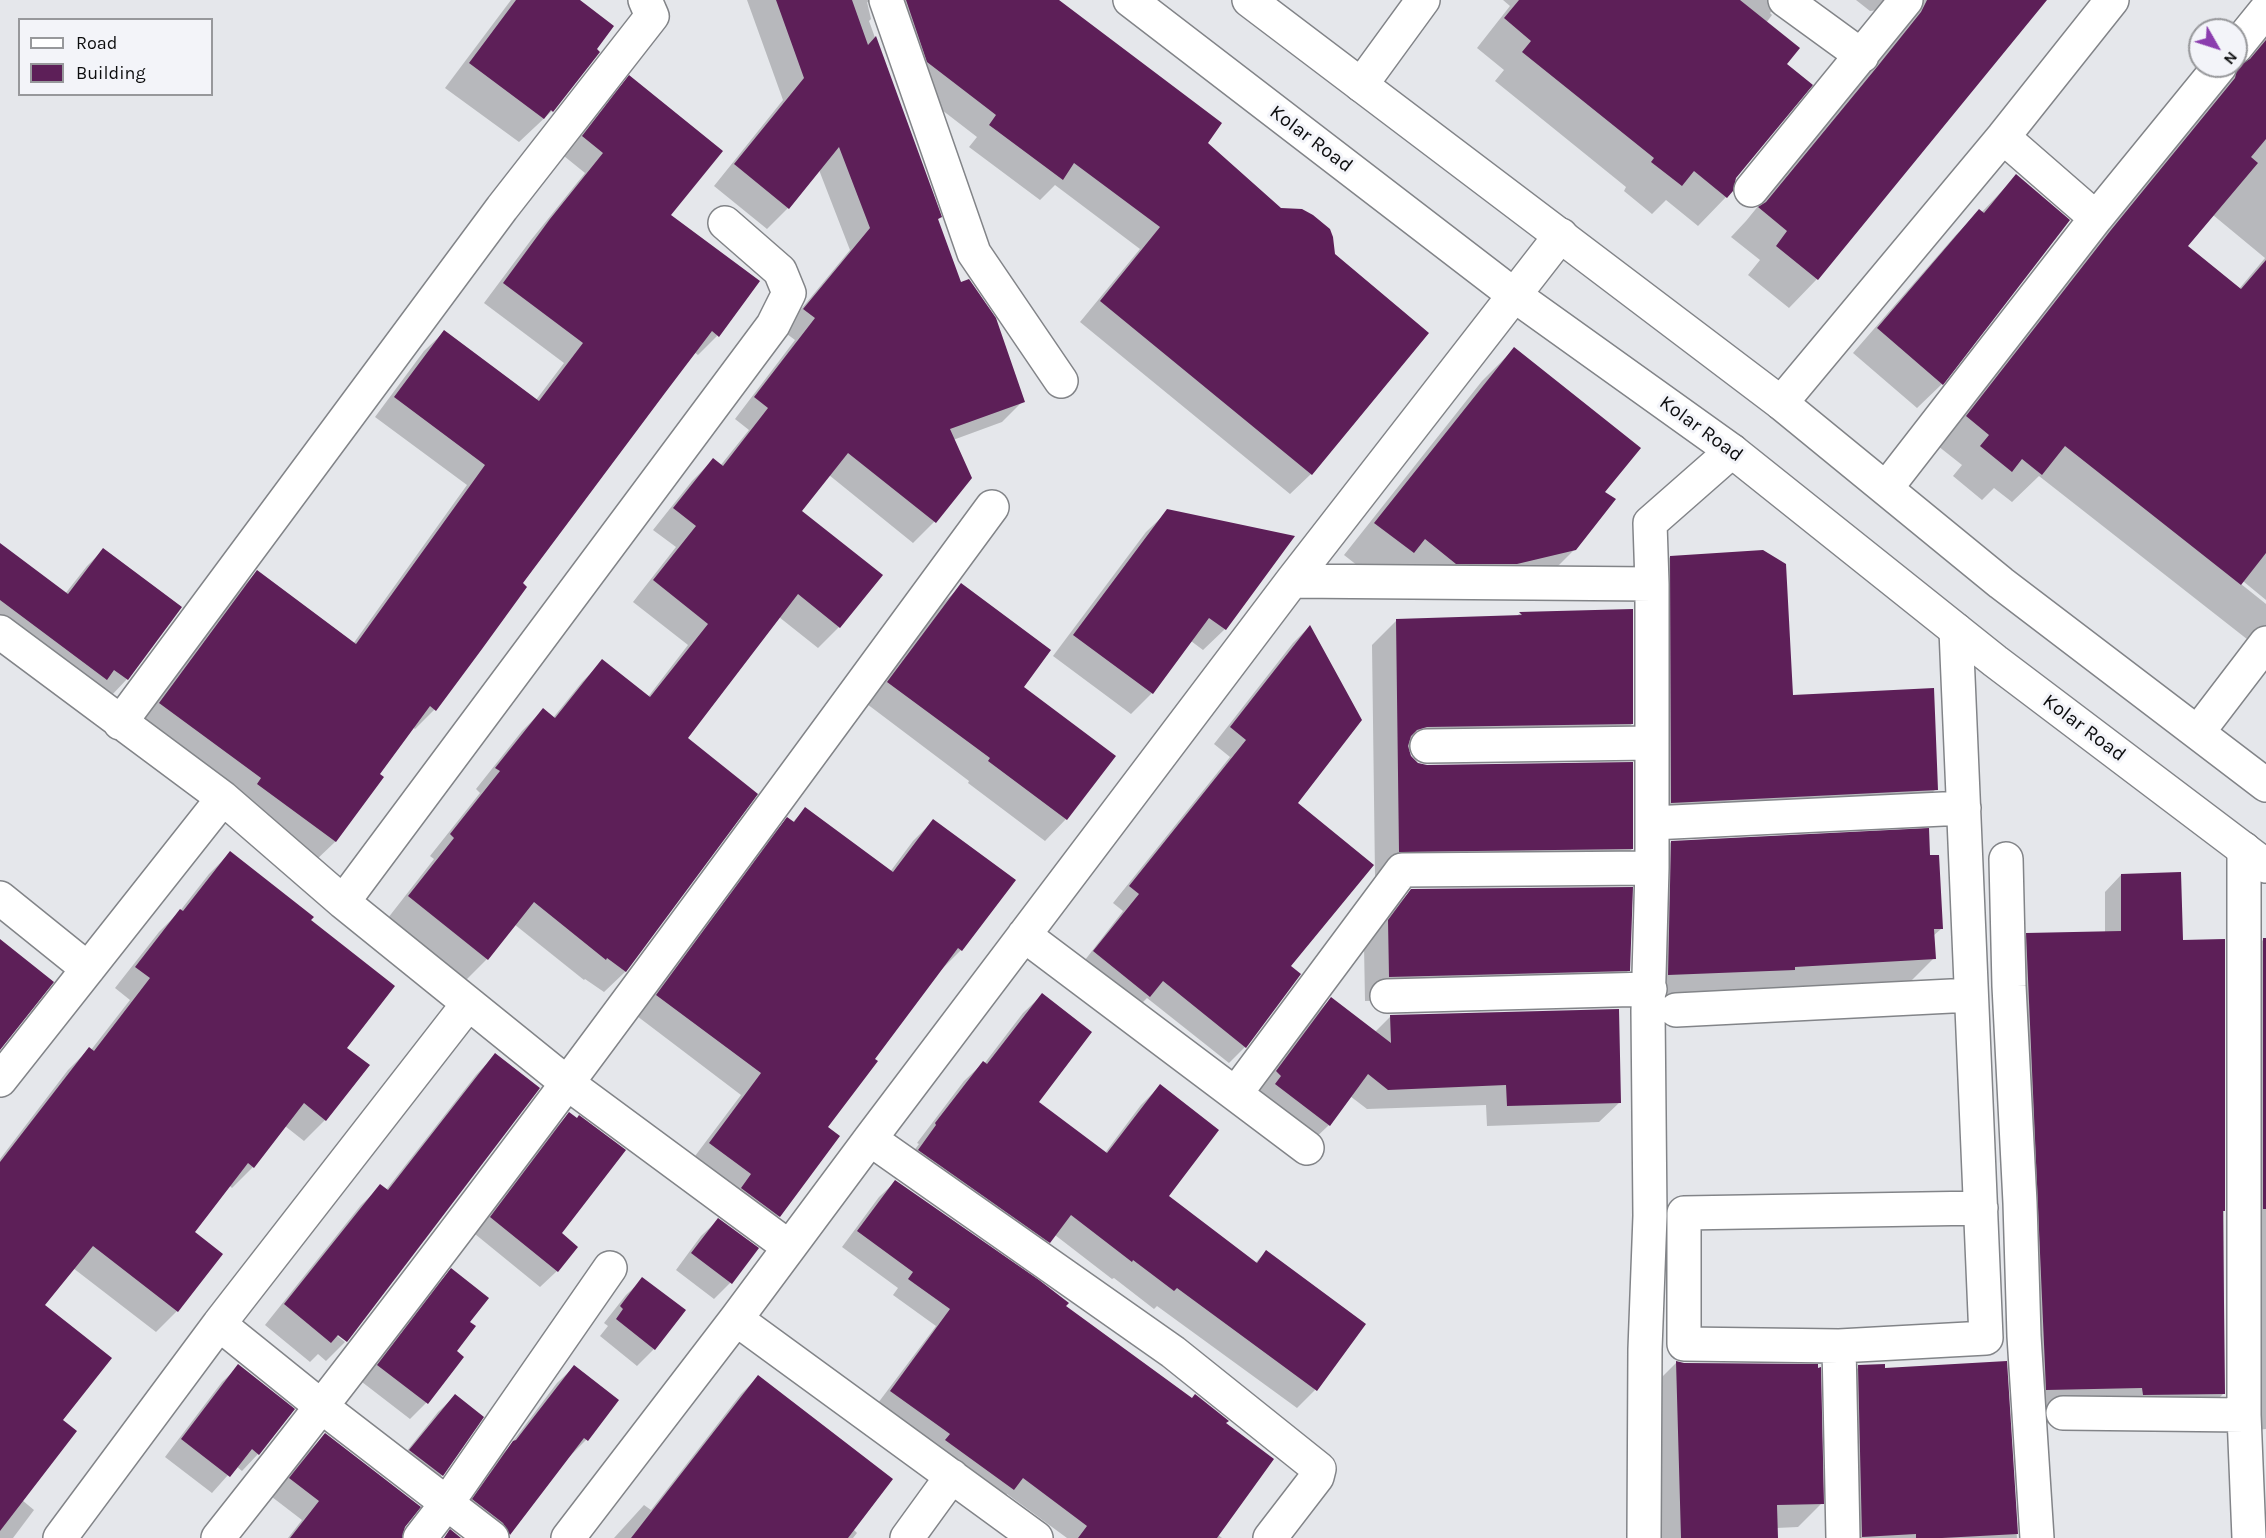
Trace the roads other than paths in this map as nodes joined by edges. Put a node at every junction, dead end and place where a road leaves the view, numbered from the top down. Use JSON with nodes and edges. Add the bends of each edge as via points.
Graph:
{"nodes":[{"id":1,"x":645,"y":0,"type":"edge"},
{"id":2,"x":885,"y":0,"type":"edge"},
{"id":3,"x":1130,"y":0,"type":"edge"},
{"id":4,"x":1249,"y":0,"type":"edge"},
{"id":5,"x":1423,"y":0,"type":"edge"},
{"id":6,"x":1785,"y":0,"type":"edge"},
{"id":7,"x":1906,"y":0,"type":"edge"},
{"id":8,"x":2112,"y":0,"type":"edge"},
{"id":9,"x":2266,"y":10,"type":"edge"},
{"id":10,"x":2248,"y":32,"type":"edge"},
{"id":11,"x":1862,"y":56,"type":"junction"},
{"id":12,"x":2210,"y":78,"type":"edge"},
{"id":13,"x":1361,"y":85,"type":"junction"},
{"id":14,"x":2003,"y":137,"type":"junction"},
{"id":15,"x":1751,"y":190,"type":"dead end"},
{"id":16,"x":2096,"y":218,"type":"junction"},
{"id":17,"x":725,"y":223,"type":"dead end"},
{"id":18,"x":1561,"y":235,"type":"junction"},
{"id":19,"x":1514,"y":295,"type":"junction"},
{"id":20,"x":1061,"y":381,"type":"dead end"},
{"id":21,"x":1781,"y":403,"type":"junction"},
{"id":22,"x":1732,"y":451,"type":"junction"},
{"id":23,"x":1887,"y":487,"type":"junction"},
{"id":24,"x":993,"y":507,"type":"dead end"},
{"id":25,"x":1292,"y":581,"type":"junction"},
{"id":26,"x":1652,"y":584,"type":"junction"},
{"id":27,"x":1956,"y":630,"type":"junction"},
{"id":28,"x":0,"y":632,"type":"edge"},
{"id":29,"x":2266,"y":643,"type":"edge"},
{"id":30,"x":120,"y":723,"type":"junction"},
{"id":31,"x":2198,"y":732,"type":"junction"},
{"id":32,"x":1652,"y":743,"type":"junction"},
{"id":33,"x":1427,"y":746,"type":"dead end"},
{"id":34,"x":2266,"y":785,"type":"edge"},
{"id":35,"x":223,"y":798,"type":"junction"},
{"id":36,"x":1964,"y":808,"type":"junction"},
{"id":37,"x":1652,"y":823,"type":"junction"},
{"id":38,"x":2255,"y":857,"type":"edge"},
{"id":39,"x":2006,"y":859,"type":"dead end"},
{"id":40,"x":1652,"y":868,"type":"junction"},
{"id":41,"x":0,"y":898,"type":"edge"},
{"id":42,"x":343,"y":902,"type":"junction"},
{"id":43,"x":1024,"y":935,"type":"junction"},
{"id":44,"x":88,"y":969,"type":"junction"},
{"id":45,"x":1650,"y":988,"type":"junction"},
{"id":46,"x":1971,"y":995,"type":"junction"},
{"id":47,"x":1387,"y":996,"type":"dead end"},
{"id":48,"x":468,"y":1004,"type":"junction"},
{"id":49,"x":1676,"y":1010,"type":"dead end"},
{"id":50,"x":0,"y":1080,"type":"edge"},
{"id":51,"x":567,"y":1083,"type":"junction"},
{"id":52,"x":1236,"y":1093,"type":"junction"},
{"id":53,"x":870,"y":1139,"type":"junction"},
{"id":54,"x":1307,"y":1148,"type":"dead end"},
{"id":55,"x":1981,"y":1208,"type":"junction"},
{"id":56,"x":789,"y":1247,"type":"junction"},
{"id":57,"x":610,"y":1268,"type":"dead end"},
{"id":58,"x":736,"y":1319,"type":"junction"},
{"id":59,"x":219,"y":1324,"type":"junction"},
{"id":60,"x":1839,"y":1346,"type":"junction"},
{"id":61,"x":322,"y":1407,"type":"junction"},
{"id":62,"x":2063,"y":1413,"type":"dead end"},
{"id":63,"x":2244,"y":1414,"type":"junction"},
{"id":64,"x":952,"y":1476,"type":"junction"},
{"id":65,"x":447,"y":1503,"type":"junction"},
{"id":66,"x":1276,"y":1536,"type":"edge"},
{"id":67,"x":60,"y":1538,"type":"edge"},
{"id":68,"x":218,"y":1538,"type":"edge"},
{"id":69,"x":420,"y":1538,"type":"edge"},
{"id":70,"x":492,"y":1538,"type":"edge"},
{"id":71,"x":568,"y":1538,"type":"edge"},
{"id":72,"x":907,"y":1538,"type":"edge"},
{"id":73,"x":1036,"y":1538,"type":"edge"},
{"id":74,"x":1644,"y":1538,"type":"edge"},
{"id":75,"x":1843,"y":1538,"type":"edge"},
{"id":76,"x":2037,"y":1538,"type":"edge"},
{"id":77,"x":2249,"y":1538,"type":"edge"}],
"edges":[{"from":1,"to":30,"type":"street","via":[[652,16],[502,208]]},
{"from":2,"to":20,"type":"street","via":[[974,254]]},
{"from":3,"to":19,"type":"street","name":"Kolar Road"},
{"from":4,"to":13,"type":"street"},
{"from":5,"to":13,"type":"street"},
{"from":6,"to":11,"type":"street"},
{"from":7,"to":11,"type":"street"},
{"from":8,"to":14,"type":"street"},
{"from":9,"to":10,"type":"street"},
{"from":11,"to":15,"type":"street"},
{"from":12,"to":16,"type":"street"},
{"from":13,"to":18,"type":"street"},
{"from":14,"to":16,"type":"street"},
{"from":14,"to":21,"type":"street"},
{"from":16,"to":23,"type":"street"},
{"from":17,"to":42,"type":"street","via":[[780,272],[789,293],[773,324]]},
{"from":18,"to":19,"type":"street"},
{"from":18,"to":21,"type":"street"},
{"from":19,"to":22,"type":"street","name":"Kolar Road"},
{"from":19,"to":25,"type":"street"},
{"from":21,"to":23,"type":"street"},
{"from":22,"to":26,"type":"street","via":[[1650,523]]},
{"from":22,"to":27,"type":"street","name":"Kolar Road"},
{"from":23,"to":31,"type":"street","via":[[2001,583]]},
{"from":24,"to":51,"type":"street"},
{"from":25,"to":26,"type":"street"},
{"from":25,"to":43,"type":"street"},
{"from":26,"to":32,"type":"street"},
{"from":27,"to":36,"type":"street"},
{"from":27,"to":38,"type":"street","name":"Kolar Road"},
{"from":28,"to":30,"type":"street"},
{"from":29,"to":31,"type":"street"},
{"from":30,"to":35,"type":"street"},
{"from":31,"to":34,"type":"street"},
{"from":32,"to":33,"type":"street"},
{"from":32,"to":37,"type":"street"},
{"from":35,"to":42,"type":"street"},
{"from":35,"to":44,"type":"street"},
{"from":36,"to":37,"type":"street"},
{"from":36,"to":46,"type":"street"},
{"from":37,"to":40,"type":"street"},
{"from":38,"to":63,"type":"street"},
{"from":39,"to":76,"type":"street","via":[[2024,1336]]},
{"from":40,"to":45,"type":"street"},
{"from":40,"to":52,"type":"street","via":[[1402,870]]},
{"from":41,"to":44,"type":"street"},
{"from":42,"to":48,"type":"street"},
{"from":43,"to":52,"type":"street"},
{"from":43,"to":53,"type":"street"},
{"from":44,"to":50,"type":"street"},
{"from":45,"to":47,"type":"street"},
{"from":45,"to":74,"type":"street"},
{"from":46,"to":49,"type":"street"},
{"from":46,"to":55,"type":"street"},
{"from":48,"to":51,"type":"street"},
{"from":48,"to":59,"type":"street"},
{"from":51,"to":56,"type":"street"},
{"from":51,"to":61,"type":"street"},
{"from":52,"to":54,"type":"street"},
{"from":53,"to":56,"type":"street"},
{"from":53,"to":66,"type":"street","via":[[1173,1352],[1319,1469]]},
{"from":55,"to":60,"type":"street","via":[[1986,1338]]},
{"from":55,"to":60,"type":"street","via":[[1684,1213],[1684,1344]]},
{"from":56,"to":58,"type":"street"},
{"from":57,"to":65,"type":"street"},
{"from":58,"to":64,"type":"street"},
{"from":58,"to":71,"type":"street"},
{"from":59,"to":61,"type":"street"},
{"from":59,"to":67,"type":"street"},
{"from":60,"to":75,"type":"street"},
{"from":61,"to":65,"type":"street"},
{"from":61,"to":68,"type":"street"},
{"from":62,"to":63,"type":"street"},
{"from":63,"to":77,"type":"street"},
{"from":64,"to":72,"type":"street"},
{"from":64,"to":73,"type":"street"},
{"from":65,"to":69,"type":"street"},
{"from":65,"to":70,"type":"street"}]}
